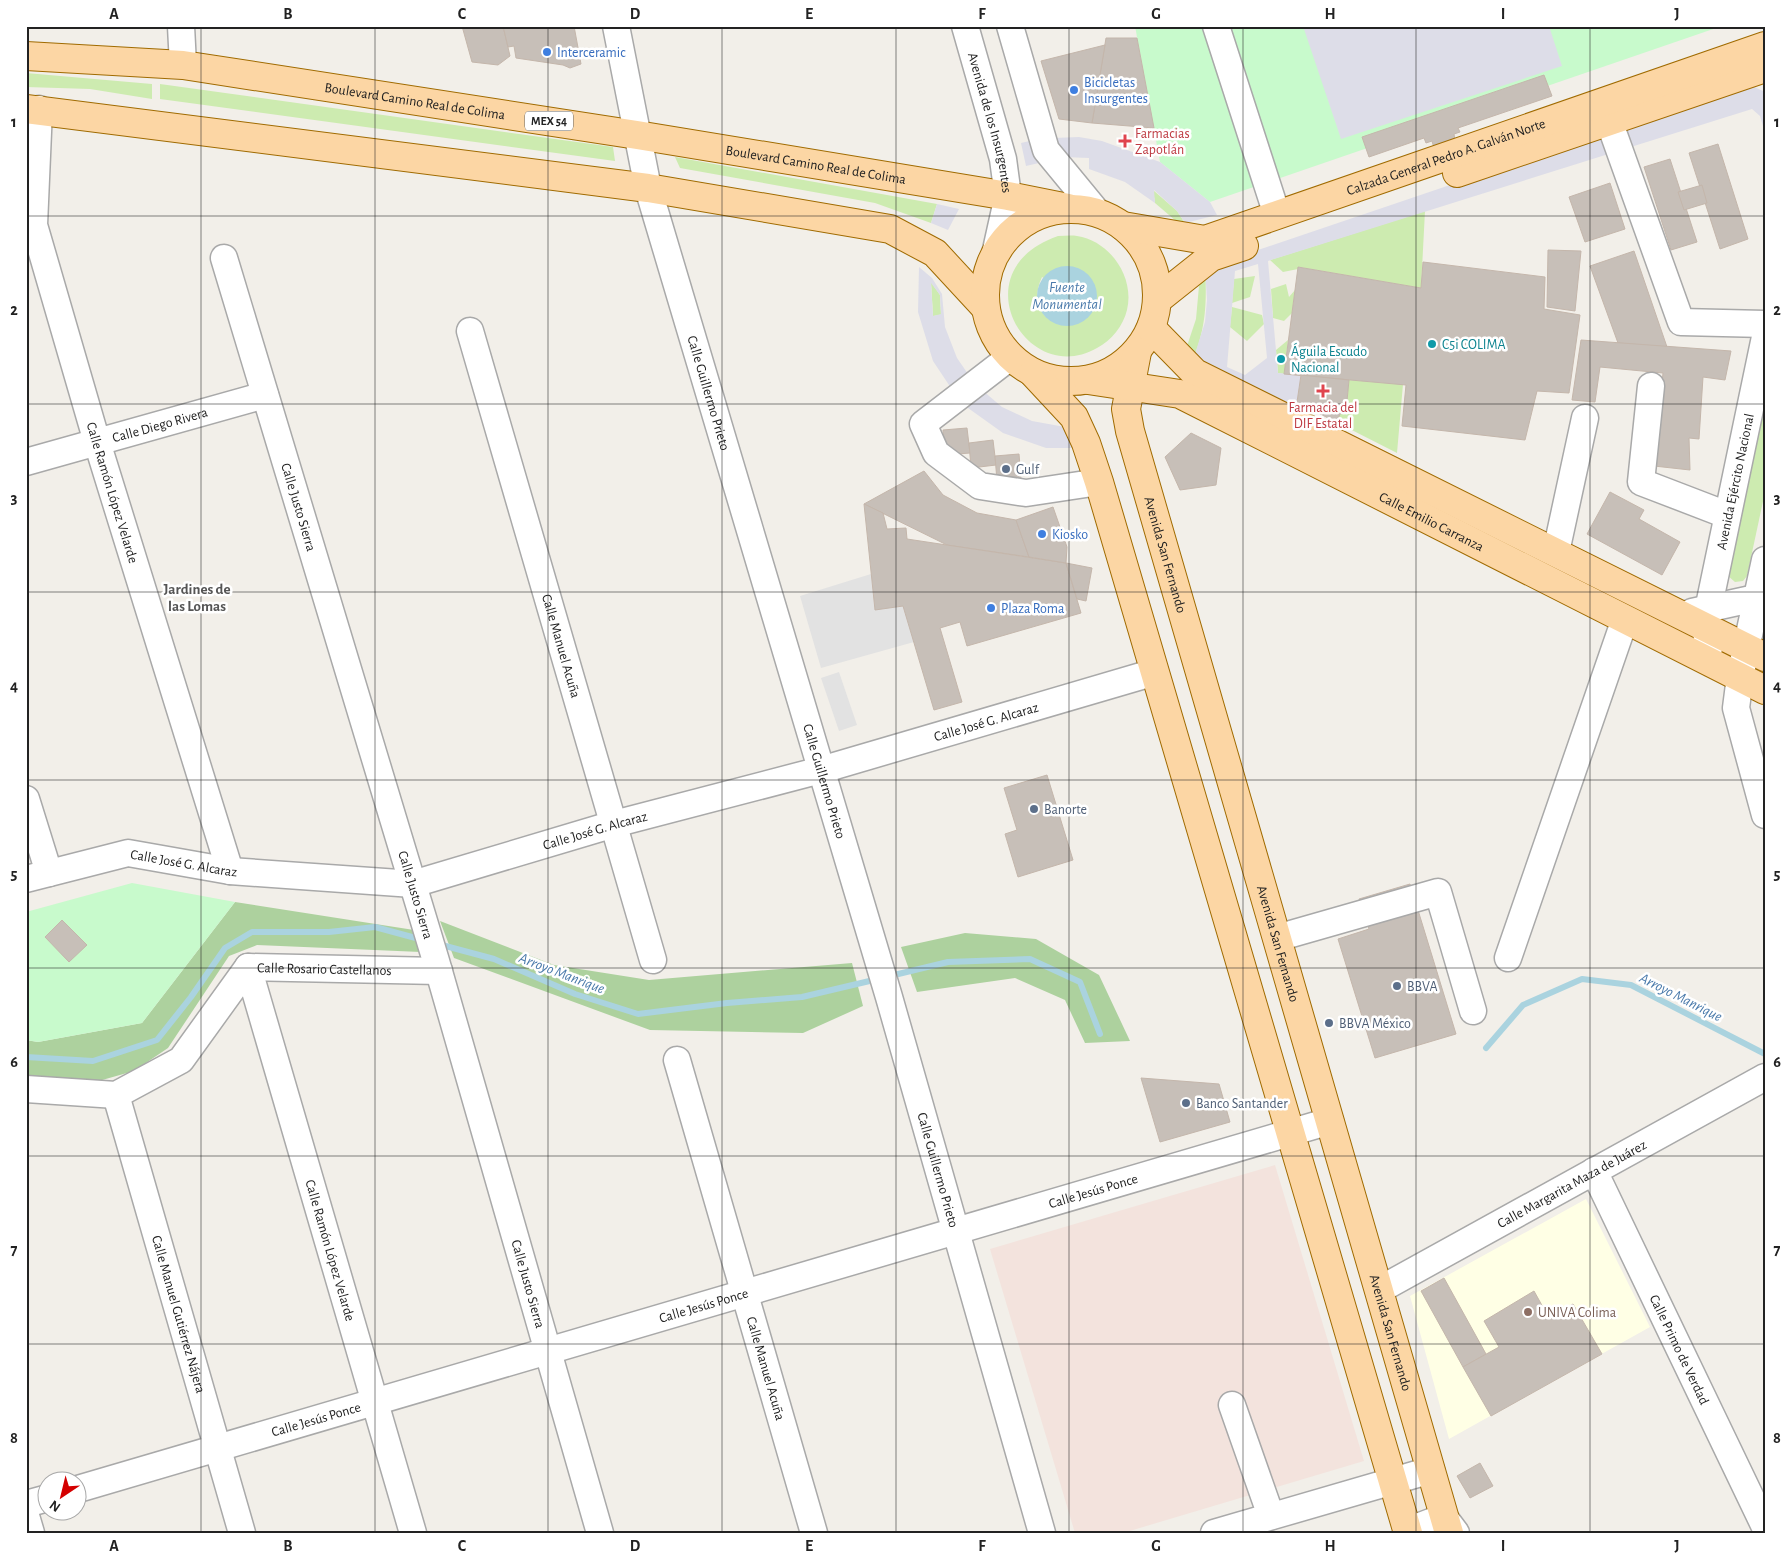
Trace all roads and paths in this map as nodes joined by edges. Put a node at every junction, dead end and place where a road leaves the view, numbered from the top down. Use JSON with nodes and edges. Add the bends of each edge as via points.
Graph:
{"nodes":[{"id":1,"x":181,"y":26,"type":"edge"},
{"id":2,"x":616,"y":26,"type":"edge"},
{"id":3,"x":965,"y":26,"type":"edge"},
{"id":4,"x":1010,"y":26,"type":"edge"},
{"id":5,"x":1216,"y":26,"type":"edge"},
{"id":6,"x":1765,"y":46,"type":"edge"},
{"id":7,"x":26,"y":56,"type":"edge"},
{"id":8,"x":183,"y":65,"type":"junction"},
{"id":9,"x":1760,"y":73,"type":"edge"},
{"id":10,"x":33,"y":109,"type":"edge"},
{"id":11,"x":1609,"y":121,"type":"junction"},
{"id":12,"x":637,"y":135,"type":"junction"},
{"id":13,"x":648,"y":188,"type":"junction"},
{"id":14,"x":1008,"y":196,"type":"junction"},
{"id":15,"x":1068,"y":208,"type":"junction"},
{"id":16,"x":1097,"y":212,"type":"junction"},
{"id":17,"x":1277,"y":215,"type":"junction"},
{"id":18,"x":1123,"y":226,"type":"junction"},
{"id":19,"x":996,"y":250,"type":"junction"},
{"id":20,"x":224,"y":258,"type":"dead end"},
{"id":21,"x":1157,"y":300,"type":"junction"},
{"id":22,"x":984,"y":306,"type":"junction"},
{"id":23,"x":1765,"y":324,"type":"edge"},
{"id":24,"x":1151,"y":328,"type":"junction"},
{"id":25,"x":470,"y":331,"type":"dead end"},
{"id":26,"x":1764,"y":349,"type":"edge"},
{"id":27,"x":1137,"y":352,"type":"junction"},
{"id":28,"x":1010,"y":357,"type":"junction"},
{"id":29,"x":1033,"y":373,"type":"junction"},
{"id":30,"x":1088,"y":380,"type":"junction"},
{"id":31,"x":1131,"y":385,"type":"junction"},
{"id":32,"x":1651,"y":386,"type":"dead end"},
{"id":33,"x":265,"y":395,"type":"junction"},
{"id":34,"x":1585,"y":418,"type":"dead end"},
{"id":35,"x":97,"y":442,"type":"junction"},
{"id":36,"x":26,"y":462,"type":"edge"},
{"id":37,"x":1099,"y":482,"type":"junction"},
{"id":38,"x":1727,"y":515,"type":"junction"},
{"id":39,"x":1556,"y":552,"type":"junction"},
{"id":40,"x":1765,"y":560,"type":"edge"},
{"id":41,"x":1760,"y":597,"type":"edge"},
{"id":42,"x":1698,"y":617,"type":"junction"},
{"id":43,"x":1625,"y":619,"type":"junction"},
{"id":44,"x":1756,"y":652,"type":"edge"},
{"id":45,"x":1713,"y":664,"type":"junction"},
{"id":46,"x":1155,"y":672,"type":"junction"},
{"id":47,"x":1740,"y":678,"type":"junction"},
{"id":48,"x":1765,"y":690,"type":"edge"},
{"id":49,"x":821,"y":770,"type":"junction"},
{"id":50,"x":26,"y":799,"type":"edge"},
{"id":51,"x":1238,"y":803,"type":"junction"},
{"id":52,"x":1765,"y":815,"type":"edge"},
{"id":53,"x":1198,"y":818,"type":"junction"},
{"id":54,"x":614,"y":824,"type":"junction"},
{"id":55,"x":230,"y":871,"type":"junction"},
{"id":56,"x":38,"y":876,"type":"edge"},
{"id":57,"x":416,"y":895,"type":"junction"},
{"id":58,"x":1277,"y":938,"type":"junction"},
{"id":59,"x":1508,"y":958,"type":"dead end"},
{"id":60,"x":653,"y":960,"type":"dead end"},
{"id":61,"x":437,"y":966,"type":"junction"},
{"id":62,"x":248,"y":967,"type":"junction"},
{"id":63,"x":1473,"y":1011,"type":"dead end"},
{"id":64,"x":677,"y":1060,"type":"dead end"},
{"id":65,"x":1764,"y":1077,"type":"edge"},
{"id":66,"x":26,"y":1089,"type":"edge"},
{"id":67,"x":116,"y":1095,"type":"junction"},
{"id":68,"x":1330,"y":1121,"type":"junction"},
{"id":69,"x":1290,"y":1133,"type":"junction"},
{"id":70,"x":1594,"y":1171,"type":"junction"},
{"id":71,"x":956,"y":1231,"type":"junction"},
{"id":72,"x":1379,"y":1290,"type":"junction"},
{"id":73,"x":745,"y":1293,"type":"junction"},
{"id":74,"x":548,"y":1351,"type":"junction"},
{"id":75,"x":375,"y":1402,"type":"junction"},
{"id":76,"x":1232,"y":1405,"type":"dead end"},
{"id":77,"x":218,"y":1448,"type":"junction"},
{"id":78,"x":1430,"y":1470,"type":"junction"},
{"id":79,"x":1393,"y":1481,"type":"junction"},
{"id":80,"x":88,"y":1486,"type":"edge"},
{"id":81,"x":26,"y":1516,"type":"edge"},
{"id":82,"x":1271,"y":1516,"type":"junction"},
{"id":83,"x":1765,"y":1527,"type":"edge"},
{"id":84,"x":1450,"y":1528,"type":"edge"},
{"id":85,"x":1408,"y":1532,"type":"edge"},
{"id":86,"x":31,"y":1533,"type":"edge"},
{"id":87,"x":242,"y":1533,"type":"edge"},
{"id":88,"x":413,"y":1533,"type":"edge"},
{"id":89,"x":600,"y":1533,"type":"edge"},
{"id":90,"x":814,"y":1533,"type":"edge"},
{"id":91,"x":1042,"y":1533,"type":"edge"},
{"id":92,"x":1214,"y":1533,"type":"edge"}],
"edges":[{"from":1,"to":8,"type":"street"},
{"from":2,"to":12,"type":"street","name":"Calle Guillermo Prieto"},
{"from":3,"to":14,"type":"street","name":"Avenida de los Insurgentes","via":[[1003,159]]},
{"from":4,"to":16,"type":"street","via":[[1046,150]]},
{"from":5,"to":17,"type":"street"},
{"from":6,"to":17,"type":"main road","name":"Calzada General Pedro A. Galván Norte"},
{"from":7,"to":8,"type":"main road","name":"Boulevard Camino Real de Colima","number":"MEX 54"},
{"from":8,"to":12,"type":"main road","name":"Boulevard Camino Real de Colima","number":"MEX 54"},
{"from":9,"to":11,"type":"main road","name":"Calzada General Pedro A. Galván Norte"},
{"from":10,"to":13,"type":"main road"},
{"from":10,"to":35,"type":"street","name":"Calle Ramón López Velarde","via":[[34,225]]},
{"from":11,"to":21,"type":"main road","name":"Calzada General Pedro A. Galván Norte","via":[[1211,256]]},
{"from":11,"to":23,"type":"street","via":[[1681,322]]},
{"from":12,"to":13,"type":"street","name":"Calle Guillermo Prieto"},
{"from":12,"to":14,"type":"main road","name":"Boulevard Camino Real de Colima","number":"MEX 54"},
{"from":13,"to":22,"type":"main road","via":[[890,229],[936,253]]},
{"from":13,"to":49,"type":"street","name":"Calle Guillermo Prieto"},
{"from":14,"to":15,"type":"main road","name":"Boulevard Camino Real de Colima","number":"MEX 54"},
{"from":14,"to":19,"type":"street","name":"Avenida de los Insurgentes"},
{"from":15,"to":16,"type":"main road"},
{"from":15,"to":19,"type":"main road","via":[[1040,213],[1015,228]]},
{"from":16,"to":18,"type":"main road"},
{"from":17,"to":18,"type":"main road","name":"Calzada General Pedro A. Galván Norte","via":[[1205,240]]},
{"from":18,"to":21,"type":"main road","via":[[1142,246],[1155,272]]},
{"from":19,"to":22,"type":"main road","via":[[985,276]]},
{"from":20,"to":33,"type":"street","name":"Calle Justo Sierra"},
{"from":21,"to":24,"type":"main road"},
{"from":22,"to":28,"type":"main road","via":[[993,333]]},
{"from":24,"to":27,"type":"main road"},
{"from":24,"to":39,"type":"main road","name":"Calle Emilio Carranza","via":[[1196,373]]},
{"from":25,"to":54,"type":"street","name":"Calle Manuel Acuña"},
{"from":26,"to":38,"type":"street","name":"Avenida Ejército Nacional"},
{"from":27,"to":30,"type":"main road","via":[[1115,370]]},
{"from":27,"to":31,"type":"main road","name":"Avenida San Fernando"},
{"from":28,"to":29,"type":"main road"},
{"from":28,"to":37,"type":"street","via":[[923,424],[936,453],[980,486],[1026,493]]},
{"from":29,"to":30,"type":"main road","via":[[1060,381]]},
{"from":29,"to":37,"type":"main road","via":[[1074,417]]},
{"from":30,"to":31,"type":"main road","name":"Calle Emilio Carranza"},
{"from":31,"to":43,"type":"main road","name":"Calle Emilio Carranza","via":[[1180,394]]},
{"from":31,"to":51,"type":"main road","name":"Avenida San Fernando","via":[[1126,409],[1130,431]]},
{"from":32,"to":38,"type":"street","via":[[1641,482]]},
{"from":33,"to":35,"type":"street","name":"Calle Diego Rivera"},
{"from":33,"to":57,"type":"street","name":"Calle Justo Sierra"},
{"from":34,"to":39,"type":"street"},
{"from":35,"to":36,"type":"street","name":"Calle Diego Rivera"},
{"from":35,"to":55,"type":"street","name":"Calle Ramón López Velarde"},
{"from":37,"to":46,"type":"main road"},
{"from":38,"to":42,"type":"street","name":"Avenida Ejército Nacional"},
{"from":39,"to":42,"type":"main road","name":"Calle Emilio Carranza"},
{"from":40,"to":41,"type":"street"},
{"from":41,"to":42,"type":"street"},
{"from":41,"to":44,"type":"street"},
{"from":42,"to":44,"type":"main road","name":"Calle Emilio Carranza"},
{"from":42,"to":45,"type":"street"},
{"from":43,"to":45,"type":"main road","name":"Calle Emilio Carranza"},
{"from":43,"to":59,"type":"street"},
{"from":44,"to":47,"type":"street"},
{"from":45,"to":47,"type":"main road","name":"Calle Emilio Carranza"},
{"from":46,"to":49,"type":"street","name":"Calle José G. Alcaraz"},
{"from":46,"to":53,"type":"main road"},
{"from":47,"to":48,"type":"main road","name":"Calle Emilio Carranza"},
{"from":47,"to":52,"type":"street","via":[[1736,708]]},
{"from":49,"to":54,"type":"street","name":"Calle José G. Alcaraz"},
{"from":49,"to":71,"type":"street","name":"Calle Guillermo Prieto"},
{"from":50,"to":56,"type":"street"},
{"from":51,"to":53,"type":"main road"},
{"from":51,"to":58,"type":"main road","name":"Avenida San Fernando"},
{"from":53,"to":69,"type":"main road"},
{"from":54,"to":57,"type":"street","name":"Calle José G. Alcaraz"},
{"from":54,"to":60,"type":"street","name":"Calle Manuel Acuña"},
{"from":55,"to":56,"type":"street","name":"Calle José G. Alcaraz","via":[[128,853]]},
{"from":55,"to":57,"type":"street","name":"Calle José G. Alcaraz"},
{"from":57,"to":61,"type":"street","name":"Calle Justo Sierra"},
{"from":58,"to":63,"type":"street","via":[[1438,892]]},
{"from":58,"to":68,"type":"main road","name":"Avenida San Fernando"},
{"from":61,"to":62,"type":"street","name":"Calle Rosario Castellanos"},
{"from":61,"to":74,"type":"street","name":"Calle Justo Sierra"},
{"from":62,"to":67,"type":"street","name":"Calle Rosario Castellanos","via":[[181,1060]]},
{"from":62,"to":75,"type":"street","name":"Calle Ramón López Velarde"},
{"from":64,"to":73,"type":"street","name":"Calle Manuel Acuña"},
{"from":65,"to":70,"type":"street","name":"Calle Margarita Maza de Juárez"},
{"from":66,"to":67,"type":"street"},
{"from":67,"to":77,"type":"street","name":"Calle Manuel Gutiérrez Nájera"},
{"from":68,"to":69,"type":"street","name":"Calle Jesús Ponce"},
{"from":68,"to":72,"type":"main road","name":"Avenida San Fernando"},
{"from":69,"to":71,"type":"street","name":"Calle Jesús Ponce"},
{"from":69,"to":79,"type":"main road"},
{"from":70,"to":72,"type":"street","name":"Calle Margarita Maza de Juárez"},
{"from":70,"to":83,"type":"street","name":"Calle Primo de Verdad"},
{"from":71,"to":73,"type":"street","name":"Calle Jesús Ponce"},
{"from":71,"to":91,"type":"street","name":"Calle Guillermo Prieto"},
{"from":72,"to":78,"type":"main road","name":"Avenida San Fernando"},
{"from":73,"to":74,"type":"street","name":"Calle Jesús Ponce"},
{"from":73,"to":90,"type":"street","name":"Calle Manuel Acuña"},
{"from":74,"to":75,"type":"street","name":"Calle Jesús Ponce"},
{"from":74,"to":89,"type":"street","name":"Calle Justo Sierra"},
{"from":75,"to":77,"type":"street","name":"Calle Jesús Ponce"},
{"from":75,"to":88,"type":"street","name":"Calle Ramón López Velarde"},
{"from":76,"to":82,"type":"street"},
{"from":77,"to":80,"type":"street","name":"Calle Jesús Ponce"},
{"from":77,"to":87,"type":"street","name":"Calle Manuel Gutiérrez Nájera"},
{"from":78,"to":79,"type":"street"},
{"from":78,"to":84,"type":"main road","name":"Avenida San Fernando"},
{"from":79,"to":82,"type":"street"},
{"from":79,"to":85,"type":"main road"},
{"from":81,"to":86,"type":"street"},
{"from":82,"to":92,"type":"street"},
{"from":84,"to":85,"type":"street"}]}
